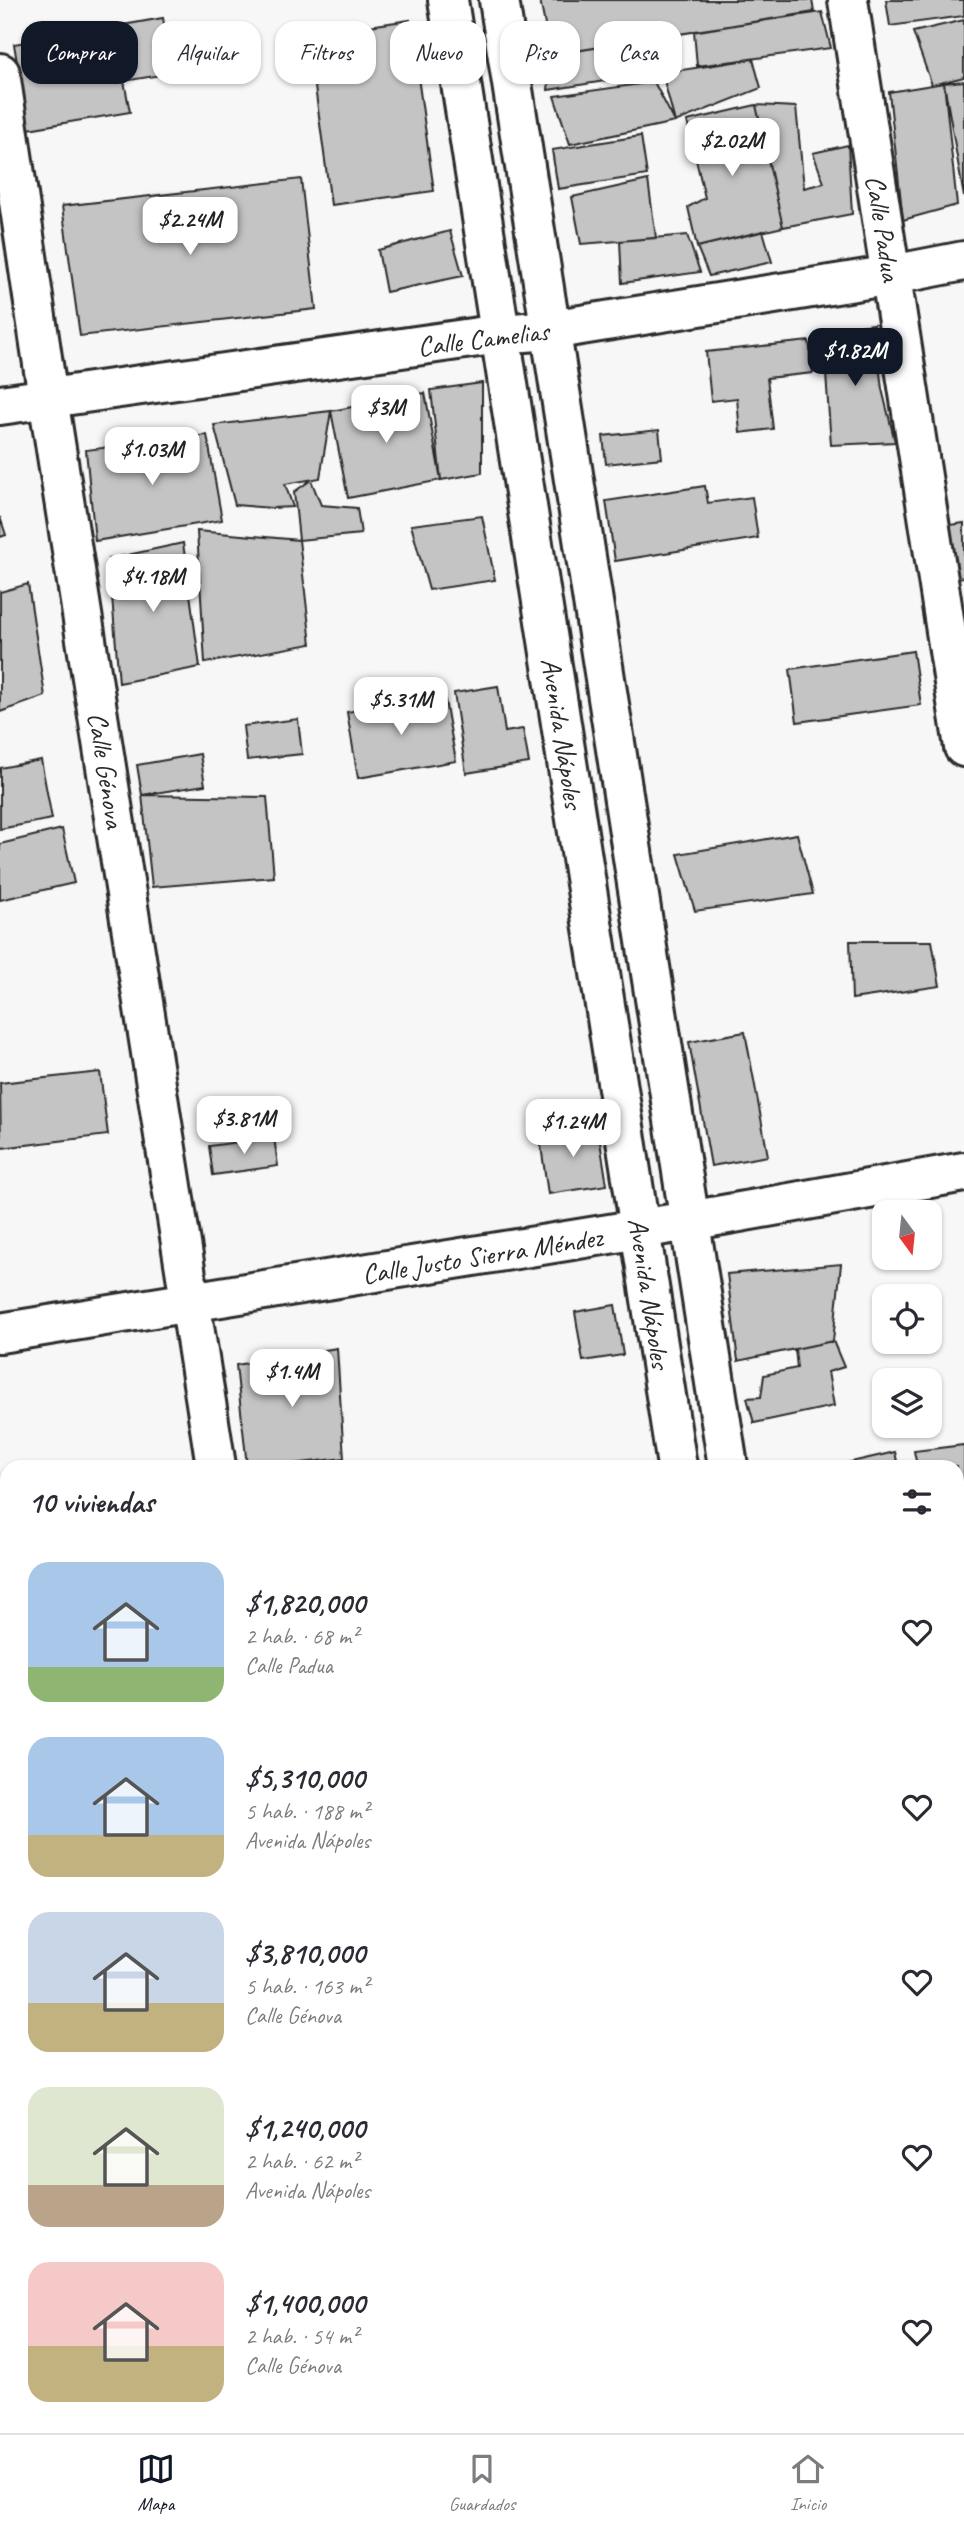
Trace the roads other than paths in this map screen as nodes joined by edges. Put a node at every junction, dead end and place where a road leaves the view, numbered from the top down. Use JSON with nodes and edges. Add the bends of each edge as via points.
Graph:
{"nodes":[{"id":1,"x":448,"y":0,"type":"edge"},
{"id":2,"x":499,"y":0,"type":"edge"},
{"id":3,"x":848,"y":0,"type":"edge"},
{"id":4,"x":0,"y":74,"type":"edge"},
{"id":5,"x":964,"y":261,"type":"edge"},
{"id":6,"x":891,"y":275,"type":"junction"},
{"id":7,"x":550,"y":330,"type":"junction"},
{"id":8,"x":500,"y":334,"type":"junction"},
{"id":9,"x":48,"y":398,"type":"junction"},
{"id":10,"x":0,"y":405,"type":"edge"},
{"id":11,"x":964,"y":747,"type":"edge"},
{"id":12,"x":964,"y":1172,"type":"edge"},
{"id":13,"x":689,"y":1221,"type":"junction"},
{"id":14,"x":640,"y":1229,"type":"junction"},
{"id":15,"x":191,"y":1303,"type":"junction"},
{"id":16,"x":0,"y":1333,"type":"edge"},
{"id":17,"x":215,"y":1460,"type":"edge"},
{"id":18,"x":676,"y":1460,"type":"edge"},
{"id":19,"x":727,"y":1460,"type":"edge"}],
"edges":[{"from":1,"to":8,"type":"street","name":"Avenida Nápoles"},
{"from":2,"to":7,"type":"street","name":"Avenida Nápoles"},
{"from":3,"to":6,"type":"street","name":"Calle Padua"},
{"from":4,"to":9,"type":"street","name":"Calle Génova"},
{"from":5,"to":6,"type":"street","name":"Calle Camelias"},
{"from":6,"to":7,"type":"street","name":"Calle Camelias"},
{"from":6,"to":11,"type":"street","name":"Calle Padua"},
{"from":7,"to":8,"type":"street","name":"Calle Camelias"},
{"from":7,"to":13,"type":"street","name":"Avenida Nápoles"},
{"from":8,"to":9,"type":"street","name":"Calle Camelias"},
{"from":8,"to":14,"type":"street","name":"Avenida Nápoles"},
{"from":9,"to":10,"type":"street","name":"Calle Camelias"},
{"from":9,"to":15,"type":"street","name":"Calle Génova"},
{"from":12,"to":13,"type":"street","name":"Calle Justo Sierra Méndez"},
{"from":13,"to":14,"type":"street","name":"Calle Justo Sierra Méndez"},
{"from":13,"to":19,"type":"street","name":"Avenida Nápoles"},
{"from":14,"to":15,"type":"street","name":"Calle Justo Sierra Méndez"},
{"from":14,"to":18,"type":"street","name":"Avenida Nápoles"},
{"from":15,"to":16,"type":"street","name":"Calle Justo Sierra Méndez"},
{"from":15,"to":17,"type":"street","name":"Calle Génova"}]}
